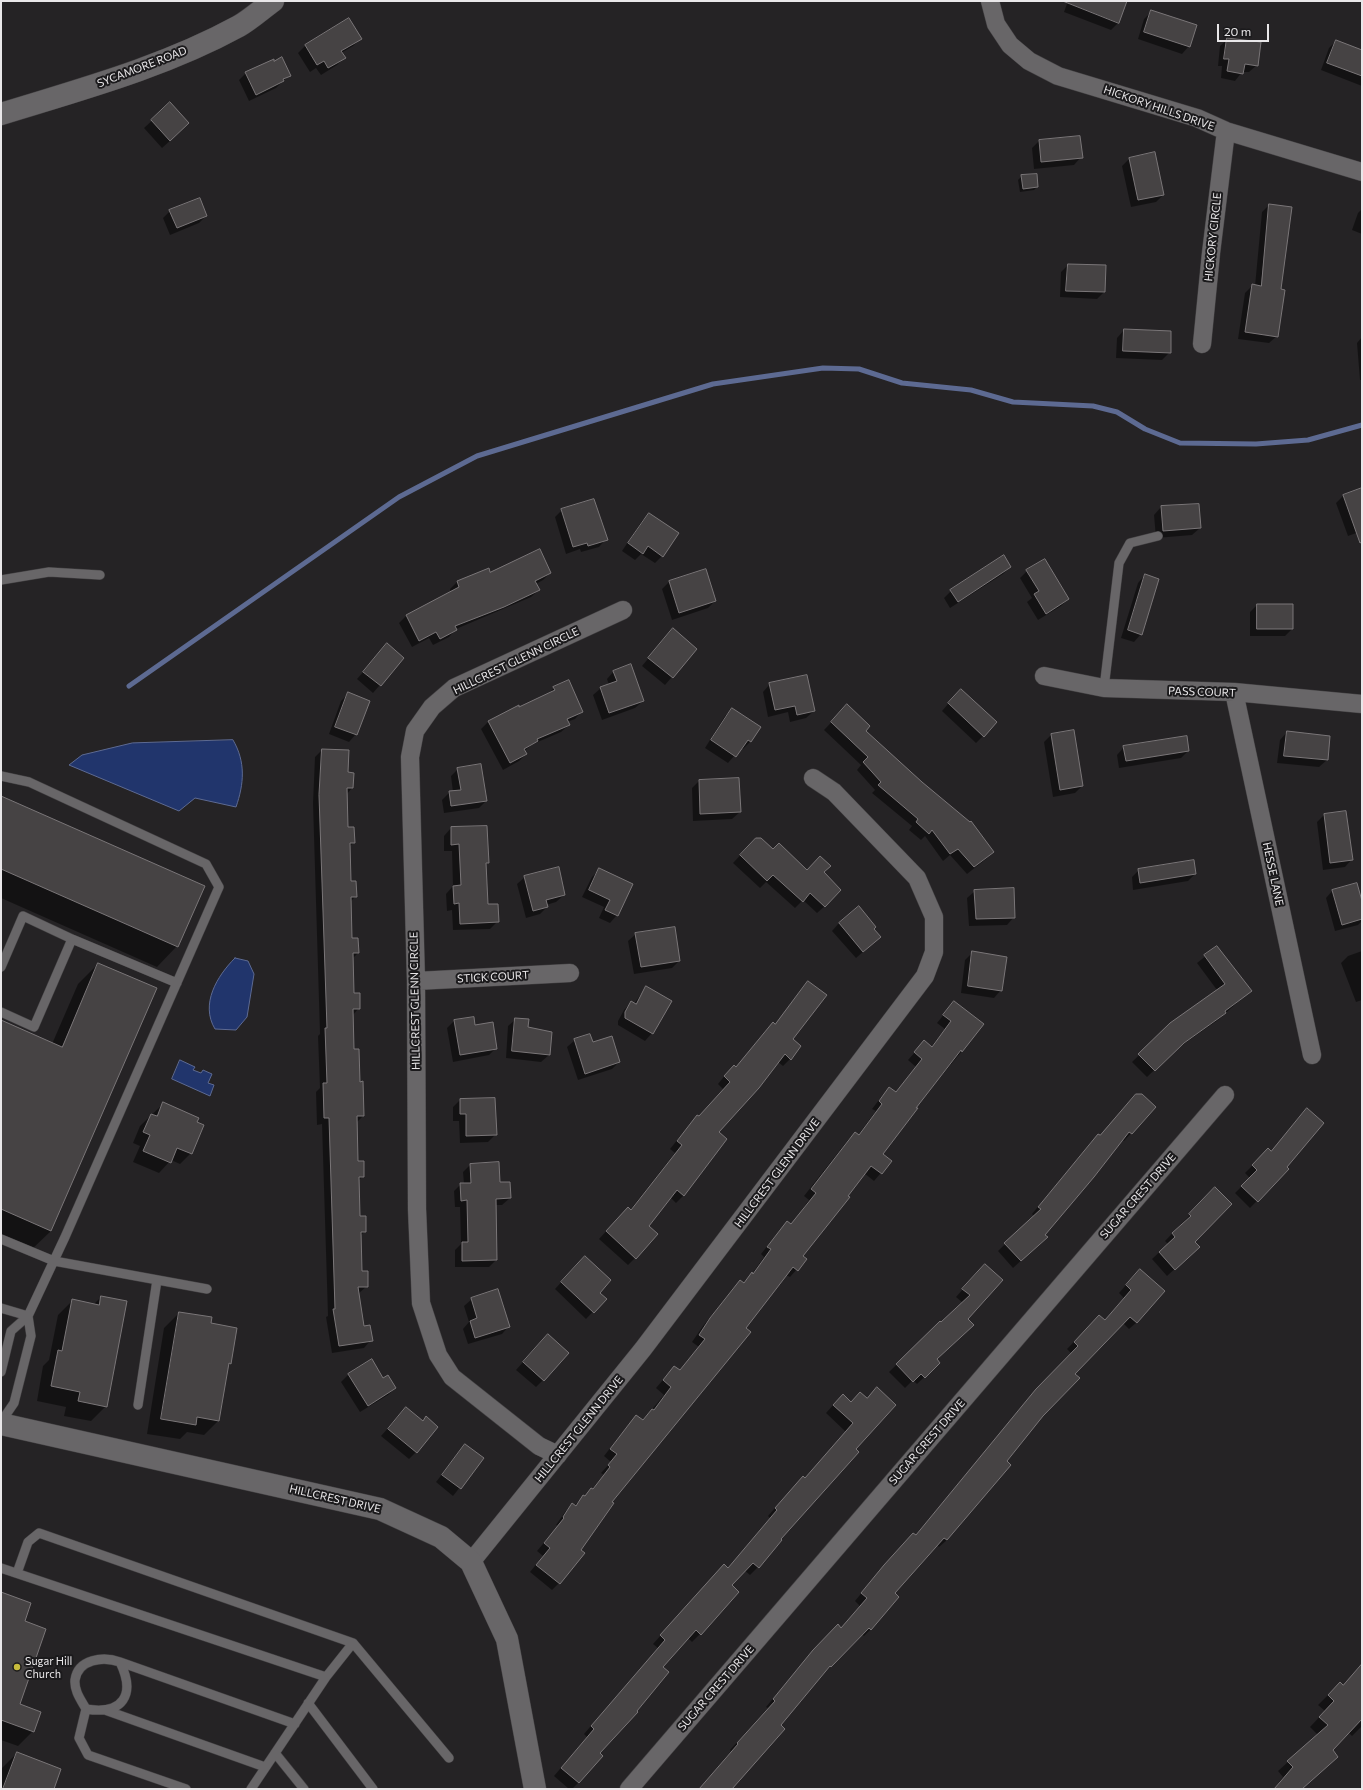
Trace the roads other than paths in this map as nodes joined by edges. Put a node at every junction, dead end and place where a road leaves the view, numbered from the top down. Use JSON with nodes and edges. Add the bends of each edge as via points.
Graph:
{"nodes":[{"id":1,"x":273,"y":1,"type":"edge"},
{"id":2,"x":990,"y":1,"type":"edge"},
{"id":3,"x":1,"y":114,"type":"edge"},
{"id":4,"x":1226,"y":131,"type":"junction"},
{"id":5,"x":1362,"y":172,"type":"edge"},
{"id":6,"x":1202,"y":344,"type":"dead end"},
{"id":7,"x":1158,"y":536,"type":"dead end"},
{"id":8,"x":100,"y":575,"type":"dead end"},
{"id":9,"x":1,"y":580,"type":"edge"},
{"id":10,"x":623,"y":610,"type":"dead end"},
{"id":11,"x":1044,"y":676,"type":"dead end"},
{"id":12,"x":1104,"y":688,"type":"junction"},
{"id":13,"x":1234,"y":692,"type":"junction"},
{"id":14,"x":1362,"y":704,"type":"edge"},
{"id":15,"x":1,"y":776,"type":"edge"},
{"id":16,"x":813,"y":778,"type":"dead end"},
{"id":17,"x":72,"y":939,"type":"junction"},
{"id":18,"x":1,"y":967,"type":"edge"},
{"id":19,"x":570,"y":973,"type":"dead end"},
{"id":20,"x":416,"y":981,"type":"junction"},
{"id":21,"x":177,"y":983,"type":"junction"},
{"id":22,"x":1,"y":1012,"type":"edge"},
{"id":23,"x":1312,"y":1055,"type":"dead end"},
{"id":24,"x":1225,"y":1095,"type":"dead end"},
{"id":25,"x":1,"y":1239,"type":"edge"},
{"id":26,"x":54,"y":1261,"type":"junction"},
{"id":27,"x":157,"y":1280,"type":"junction"},
{"id":28,"x":207,"y":1289,"type":"dead end"},
{"id":29,"x":1,"y":1308,"type":"edge"},
{"id":30,"x":28,"y":1316,"type":"junction"},
{"id":31,"x":1,"y":1372,"type":"edge"},
{"id":32,"x":138,"y":1404,"type":"dead end"},
{"id":33,"x":1,"y":1423,"type":"edge"},
{"id":34,"x":558,"y":1455,"type":"junction"},
{"id":35,"x":471,"y":1562,"type":"junction"},
{"id":36,"x":1,"y":1568,"type":"edge"},
{"id":37,"x":17,"y":1574,"type":"junction"},
{"id":38,"x":353,"y":1643,"type":"junction"},
{"id":39,"x":120,"y":1662,"type":"junction"},
{"id":40,"x":326,"y":1677,"type":"junction"},
{"id":41,"x":308,"y":1703,"type":"junction"},
{"id":42,"x":86,"y":1709,"type":"junction"},
{"id":43,"x":105,"y":1710,"type":"junction"},
{"id":44,"x":295,"y":1724,"type":"junction"},
{"id":45,"x":275,"y":1753,"type":"junction"},
{"id":46,"x":449,"y":1758,"type":"dead end"},
{"id":47,"x":265,"y":1767,"type":"junction"},
{"id":48,"x":186,"y":1789,"type":"edge"},
{"id":49,"x":251,"y":1789,"type":"edge"},
{"id":50,"x":304,"y":1789,"type":"edge"},
{"id":51,"x":373,"y":1789,"type":"edge"},
{"id":52,"x":535,"y":1789,"type":"edge"},
{"id":53,"x":629,"y":1789,"type":"edge"}],
"edges":[{"from":1,"to":3,"type":"street","name":"SYCAMORE ROAD","via":[[240,26],[173,58]]},
{"from":2,"to":4,"type":"street","name":"HICKORY HILLS DRIVE","via":[[996,24],[1010,45],[1029,61],[1058,76],[1197,118]]},
{"from":4,"to":5,"type":"street","name":"HICKORY HILLS DRIVE"},
{"from":4,"to":6,"type":"street","name":"HICKORY CIRCLE"},
{"from":7,"to":12,"type":"lane","via":[[1130,543],[1119,563]]},
{"from":8,"to":9,"type":"lane","via":[[49,572]]},
{"from":10,"to":20,"type":"street","name":"HILLCREST GLENN CIRCLE","via":[[454,688],[432,707],[415,731],[410,757]]},
{"from":11,"to":12,"type":"street","name":"PASS COURT"},
{"from":12,"to":13,"type":"street","name":"PASS COURT"},
{"from":13,"to":14,"type":"street","name":"PASS COURT"},
{"from":13,"to":23,"type":"street","name":"HESSE LANE"},
{"from":15,"to":21,"type":"lane","via":[[29,782],[206,864],[219,887]]},
{"from":16,"to":34,"type":"street","name":"HILLCREST GLENN DRIVE","via":[[834,792],[917,878],[934,917],[934,952],[927,970],[910,997],[643,1349]]},
{"from":17,"to":18,"type":"lane","via":[[23,916]]},
{"from":17,"to":21,"type":"lane"},
{"from":17,"to":22,"type":"lane","via":[[34,1027]]},
{"from":19,"to":20,"type":"street","name":"STICK COURT"},
{"from":20,"to":34,"type":"street","name":"HILLCREST GLENN CIRCLE","via":[[417,1209],[421,1303],[438,1355],[452,1377],[539,1446]]},
{"from":21,"to":26,"type":"lane"},
{"from":24,"to":53,"type":"street","name":"SUGAR CREST DRIVE"},
{"from":25,"to":26,"type":"lane"},
{"from":26,"to":27,"type":"lane"},
{"from":26,"to":30,"type":"lane"},
{"from":27,"to":28,"type":"lane"},
{"from":27,"to":32,"type":"lane"},
{"from":29,"to":30,"type":"lane"},
{"from":30,"to":31,"type":"lane","via":[[11,1331]]},
{"from":30,"to":33,"type":"lane","via":[[31,1336],[14,1403]]},
{"from":33,"to":35,"type":"street","name":"HILLCREST DRIVE","via":[[380,1509],[441,1537]]},
{"from":34,"to":35,"type":"street","name":"HILLCREST GLENN DRIVE"},
{"from":35,"to":52,"type":"street","name":"HILLCREST DRIVE","via":[[507,1639]]},
{"from":36,"to":37,"type":"lane"},
{"from":37,"to":38,"type":"lane","via":[[28,1542],[39,1532]]},
{"from":37,"to":40,"type":"lane"},
{"from":38,"to":40,"type":"lane"},
{"from":38,"to":46,"type":"lane"},
{"from":39,"to":42,"type":"lane","via":[[103,1658],[92,1661],[77,1672],[76,1691]]},
{"from":39,"to":43,"type":"lane","via":[[128,1684],[126,1697],[118,1706]]},
{"from":39,"to":44,"type":"lane"},
{"from":40,"to":41,"type":"lane"},
{"from":41,"to":44,"type":"lane"},
{"from":41,"to":51,"type":"lane"},
{"from":42,"to":43,"type":"lane"},
{"from":42,"to":48,"type":"lane","via":[[79,1738],[88,1755]]},
{"from":43,"to":47,"type":"lane"},
{"from":44,"to":45,"type":"lane"},
{"from":45,"to":47,"type":"lane"},
{"from":45,"to":50,"type":"lane"},
{"from":47,"to":49,"type":"lane"}]}
